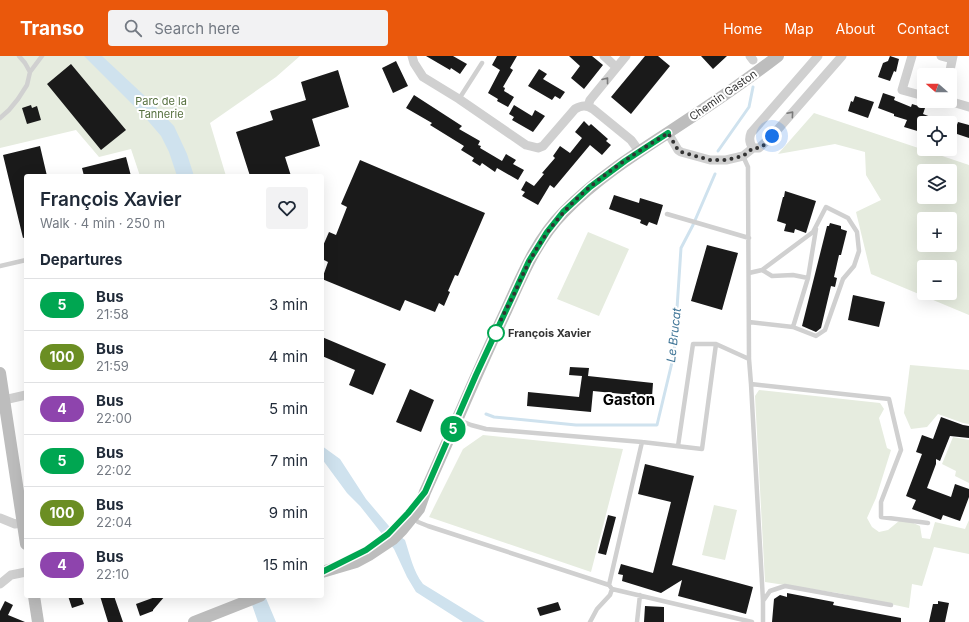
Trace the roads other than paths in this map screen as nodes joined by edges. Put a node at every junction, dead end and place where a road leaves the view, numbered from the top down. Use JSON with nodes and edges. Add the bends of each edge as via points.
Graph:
{"nodes":[{"id":1,"x":19,"y":56,"type":"edge"},
{"id":2,"x":42,"y":56,"type":"edge"},
{"id":3,"x":412,"y":56,"type":"edge"},
{"id":4,"x":604,"y":56,"type":"edge"},
{"id":5,"x":626,"y":56,"type":"edge"},
{"id":6,"x":778,"y":56,"type":"edge"},
{"id":7,"x":818,"y":56,"type":"edge"},
{"id":8,"x":842,"y":56,"type":"edge"},
{"id":9,"x":912,"y":56,"type":"edge"},
{"id":10,"x":941,"y":56,"type":"edge"},
{"id":11,"x":953,"y":58,"type":"edge"},
{"id":12,"x":482,"y":63,"type":"dead end"},
{"id":13,"x":616,"y":67,"type":"junction"},
{"id":14,"x":951,"y":68,"type":"edge"},
{"id":15,"x":30,"y":72,"type":"junction"},
{"id":16,"x":917,"y":94,"type":"edge"},
{"id":17,"x":459,"y":99,"type":"junction"},
{"id":18,"x":957,"y":103,"type":"edge"},
{"id":19,"x":588,"y":106,"type":"junction"},
{"id":20,"x":969,"y":107,"type":"edge"},
{"id":21,"x":0,"y":118,"type":"edge"},
{"id":22,"x":668,"y":133,"type":"junction"},
{"id":23,"x":753,"y":148,"type":"junction"},
{"id":24,"x":639,"y":151,"type":"junction"},
{"id":25,"x":743,"y":156,"type":"junction"},
{"id":26,"x":667,"y":214,"type":"dead end"},
{"id":27,"x":817,"y":224,"type":"junction"},
{"id":28,"x":749,"y":238,"type":"junction"},
{"id":29,"x":24,"y":260,"type":"edge"},
{"id":30,"x":0,"y":266,"type":"edge"},
{"id":31,"x":762,"y":270,"type":"junction"},
{"id":32,"x":749,"y":273,"type":"junction"},
{"id":33,"x":808,"y":278,"type":"junction"},
{"id":34,"x":749,"y":322,"type":"junction"},
{"id":35,"x":794,"y":327,"type":"junction"},
{"id":36,"x":716,"y":344,"type":"junction"},
{"id":37,"x":749,"y":359,"type":"junction"},
{"id":38,"x":0,"y":373,"type":"edge"},
{"id":39,"x":751,"y":384,"type":"junction"},
{"id":40,"x":2,"y":394,"type":"edge"},
{"id":41,"x":24,"y":395,"type":"edge"},
{"id":42,"x":457,"y":419,"type":"junction"},
{"id":43,"x":642,"y":442,"type":"junction"},
{"id":44,"x":678,"y":446,"type":"junction"},
{"id":45,"x":425,"y":492,"type":"junction"},
{"id":46,"x":0,"y":518,"type":"edge"},
{"id":47,"x":413,"y":518,"type":"junction"},
{"id":48,"x":22,"y":523,"type":"junction"},
{"id":49,"x":928,"y":523,"type":"dead end"},
{"id":50,"x":400,"y":528,"type":"junction"},
{"id":51,"x":24,"y":533,"type":"edge"},
{"id":52,"x":327,"y":570,"type":"edge"},
{"id":53,"x":24,"y":572,"type":"edge"},
{"id":54,"x":0,"y":584,"type":"edge"},
{"id":55,"x":611,"y":587,"type":"junction"},
{"id":56,"x":640,"y":595,"type":"junction"},
{"id":57,"x":34,"y":598,"type":"edge"},
{"id":58,"x":255,"y":598,"type":"edge"},
{"id":59,"x":763,"y":601,"type":"junction"},
{"id":60,"x":891,"y":606,"type":"dead end"},
{"id":61,"x":38,"y":622,"type":"edge"},
{"id":62,"x":194,"y":622,"type":"edge"},
{"id":63,"x":590,"y":622,"type":"edge"},
{"id":64,"x":637,"y":622,"type":"edge"},
{"id":65,"x":752,"y":622,"type":"edge"},
{"id":66,"x":763,"y":622,"type":"edge"}],
"edges":[{"from":1,"to":15,"type":"lane"},
{"from":2,"to":15,"type":"lane"},
{"from":3,"to":17,"type":"street","via":[[423,77]]},
{"from":4,"to":13,"type":"street"},
{"from":5,"to":13,"type":"street"},
{"from":6,"to":22,"type":"street","name":"Chemin Gaston"},
{"from":7,"to":23,"type":"street","via":[[751,133],[750,145]]},
{"from":23,"to":8,"type":"street","one_way":true,"via":[[758,148],[772,136]]},
{"from":9,"to":16,"type":"street","via":[[902,90]]},
{"from":10,"to":11,"type":"street"},
{"from":11,"to":14,"type":"street"},
{"from":12,"to":17,"type":"lane"},
{"from":19,"to":13,"type":"street","one_way":true},
{"from":15,"to":21,"type":"lane","via":[[27,85],[18,99]]},
{"from":17,"to":19,"type":"street","via":[[526,145],[538,148],[543,146],[576,110],[581,106]]},
{"from":18,"to":20,"type":"street"},
{"from":19,"to":24,"type":"street","via":[[631,140]]},
{"from":22,"to":24,"type":"street","name":"Chemin Gaston"},
{"from":22,"to":25,"type":"street","via":[[678,150],[687,154],[710,160]]},
{"from":23,"to":25,"type":"street"},
{"from":24,"to":42,"type":"street","name":"Chemin Gaston","via":[[590,187],[563,212],[547,232],[529,261]]},
{"from":25,"to":28,"type":"lane","via":[[748,167]]},
{"from":26,"to":28,"type":"lane"},
{"from":27,"to":31,"type":"lane","via":[[813,232]]},
{"from":27,"to":33,"type":"lane"},
{"from":27,"to":35,"type":"lane","via":[[826,207],[848,218],[857,232],[859,251],[854,266],[843,279],[825,330],[816,336]]},
{"from":28,"to":32,"type":"lane"},
{"from":29,"to":30,"type":"lane"},
{"from":31,"to":32,"type":"lane"},
{"from":31,"to":33,"type":"lane","via":[[772,276],[793,275]]},
{"from":32,"to":34,"type":"lane"},
{"from":33,"to":35,"type":"lane"},
{"from":34,"to":35,"type":"lane"},
{"from":34,"to":37,"type":"lane"},
{"from":36,"to":37,"type":"lane"},
{"from":36,"to":44,"type":"lane","via":[[693,344]]},
{"from":36,"to":44,"type":"lane","via":[[702,449]]},
{"from":37,"to":39,"type":"lane"},
{"from":38,"to":40,"type":"street"},
{"from":39,"to":49,"type":"lane","via":[[890,399],[901,450],[881,502],[881,517]]},
{"from":39,"to":59,"type":"lane"},
{"from":40,"to":41,"type":"street"},
{"from":40,"to":48,"type":"street"},
{"from":42,"to":43,"type":"lane","via":[[486,429]]},
{"from":42,"to":45,"type":"street","name":"Chemin Gaston"},
{"from":43,"to":44,"type":"lane"},
{"from":43,"to":55,"type":"lane"},
{"from":45,"to":47,"type":"street"},
{"from":45,"to":50,"type":"street"},
{"from":46,"to":48,"type":"street","via":[[15,524]]},
{"from":47,"to":50,"type":"street"},
{"from":47,"to":55,"type":"lane","via":[[428,526]]},
{"from":48,"to":51,"type":"street"},
{"from":50,"to":52,"type":"street","via":[[356,562]]},
{"from":53,"to":54,"type":"street","via":[[11,575]]},
{"from":55,"to":56,"type":"lane"},
{"from":55,"to":63,"type":"lane","via":[[610,595],[597,608]]},
{"from":56,"to":64,"type":"lane"},
{"from":56,"to":65,"type":"lane"},
{"from":57,"to":61,"type":"street"},
{"from":58,"to":62,"type":"street"},
{"from":59,"to":60,"type":"lane","via":[[770,591],[785,586]]},
{"from":59,"to":66,"type":"lane"}]}
